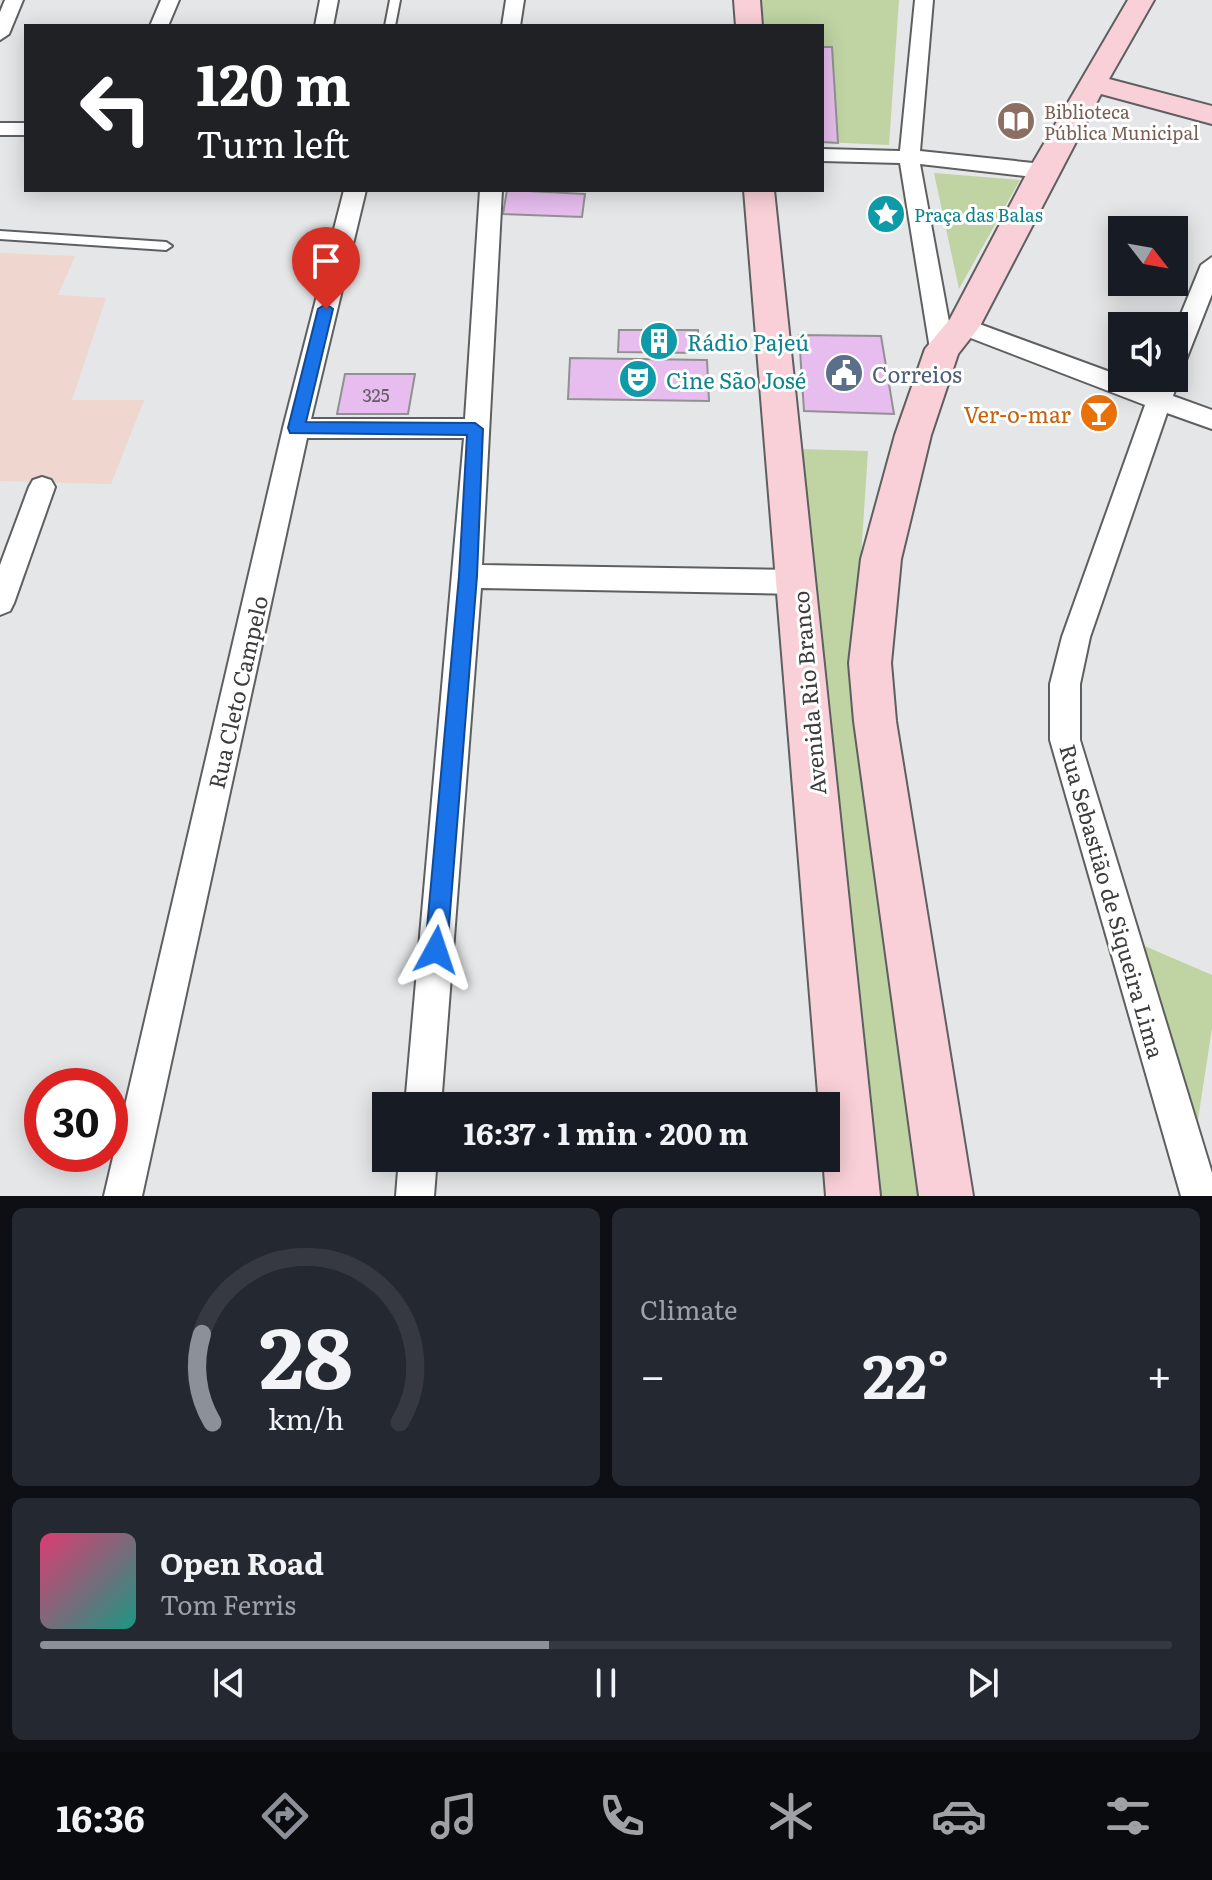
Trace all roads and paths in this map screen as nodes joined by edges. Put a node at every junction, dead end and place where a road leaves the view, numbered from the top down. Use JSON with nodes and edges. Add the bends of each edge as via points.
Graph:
{"nodes":[{"id":1,"x":170,"y":0,"type":"edge"},
{"id":2,"x":329,"y":0,"type":"edge"},
{"id":3,"x":395,"y":0,"type":"edge"},
{"id":4,"x":515,"y":0,"type":"edge"},
{"id":5,"x":747,"y":0,"type":"edge"},
{"id":6,"x":924,"y":0,"type":"edge"},
{"id":7,"x":1141,"y":0,"type":"edge"},
{"id":8,"x":8,"y":6,"type":"edge"},
{"id":9,"x":160,"y":24,"type":"edge"},
{"id":10,"x":324,"y":24,"type":"edge"},
{"id":11,"x":390,"y":24,"type":"edge"},
{"id":12,"x":511,"y":24,"type":"edge"},
{"id":13,"x":749,"y":24,"type":"edge"},
{"id":14,"x":0,"y":34,"type":"edge"},
{"id":15,"x":1095,"y":84,"type":"junction"},
{"id":16,"x":1212,"y":115,"type":"edge"},
{"id":17,"x":0,"y":129,"type":"edge"},
{"id":18,"x":24,"y":129,"type":"edge"},
{"id":19,"x":824,"y":155,"type":"edge"},
{"id":20,"x":910,"y":157,"type":"junction"},
{"id":21,"x":1043,"y":171,"type":"junction"},
{"id":22,"x":355,"y":192,"type":"edge"},
{"id":23,"x":491,"y":192,"type":"edge"},
{"id":24,"x":759,"y":192,"type":"edge"},
{"id":25,"x":0,"y":235,"type":"edge"},
{"id":26,"x":166,"y":246,"type":"dead end"},
{"id":27,"x":1212,"y":265,"type":"edge"},
{"id":28,"x":1188,"y":325,"type":"edge"},
{"id":29,"x":952,"y":338,"type":"junction"},
{"id":30,"x":1108,"y":376,"type":"edge"},
{"id":31,"x":1161,"y":392,"type":"edge"},
{"id":32,"x":1167,"y":392,"type":"edge"},
{"id":33,"x":1212,"y":420,"type":"edge"},
{"id":34,"x":296,"y":428,"type":"junction"},
{"id":35,"x":475,"y":429,"type":"junction"},
{"id":36,"x":42,"y":487,"type":"dead end"},
{"id":37,"x":468,"y":576,"type":"junction"},
{"id":38,"x":798,"y":582,"type":"junction"},
{"id":39,"x":0,"y":603,"type":"edge"},
{"id":40,"x":424,"y":1092,"type":"edge"},
{"id":41,"x":417,"y":1172,"type":"edge"},
{"id":42,"x":123,"y":1196,"type":"edge"},
{"id":43,"x":415,"y":1196,"type":"edge"},
{"id":44,"x":853,"y":1196,"type":"edge"},
{"id":45,"x":946,"y":1196,"type":"edge"},
{"id":46,"x":1200,"y":1196,"type":"edge"}],
"edges":[{"from":1,"to":9,"type":"street"},
{"from":2,"to":10,"type":"street"},
{"from":3,"to":11,"type":"lane"},
{"from":4,"to":12,"type":"street"},
{"from":5,"to":13,"type":"street"},
{"from":6,"to":20,"type":"street"},
{"from":7,"to":15,"type":"street"},
{"from":8,"to":14,"type":"street"},
{"from":15,"to":16,"type":"street"},
{"from":15,"to":21,"type":"street"},
{"from":17,"to":18,"type":"street"},
{"from":19,"to":20,"type":"street"},
{"from":20,"to":21,"type":"street"},
{"from":20,"to":29,"type":"street"},
{"from":21,"to":29,"type":"street"},
{"from":22,"to":34,"type":"street","name":"Rua Cleto Campelo"},
{"from":23,"to":35,"type":"street"},
{"from":24,"to":38,"type":"street","name":"Avenida Rio Branco"},
{"from":25,"to":26,"type":"lane"},
{"from":27,"to":28,"type":"street"},
{"from":29,"to":30,"type":"street"},
{"from":29,"to":45,"type":"street","via":[[913,435],[881,559],[870,663]]},
{"from":31,"to":46,"type":"street","name":"Rua Sebastião de Siqueira Lima","via":[[1076,637],[1065,684],[1065,740]]},
{"from":32,"to":33,"type":"street"},
{"from":34,"to":35,"type":"street"},
{"from":34,"to":42,"type":"street","name":"Rua Cleto Campelo"},
{"from":35,"to":37,"type":"street"},
{"from":36,"to":39,"type":"street"},
{"from":37,"to":38,"type":"street"},
{"from":37,"to":40,"type":"street"},
{"from":38,"to":44,"type":"street","name":"Avenida Rio Branco"},
{"from":41,"to":43,"type":"street"}]}
